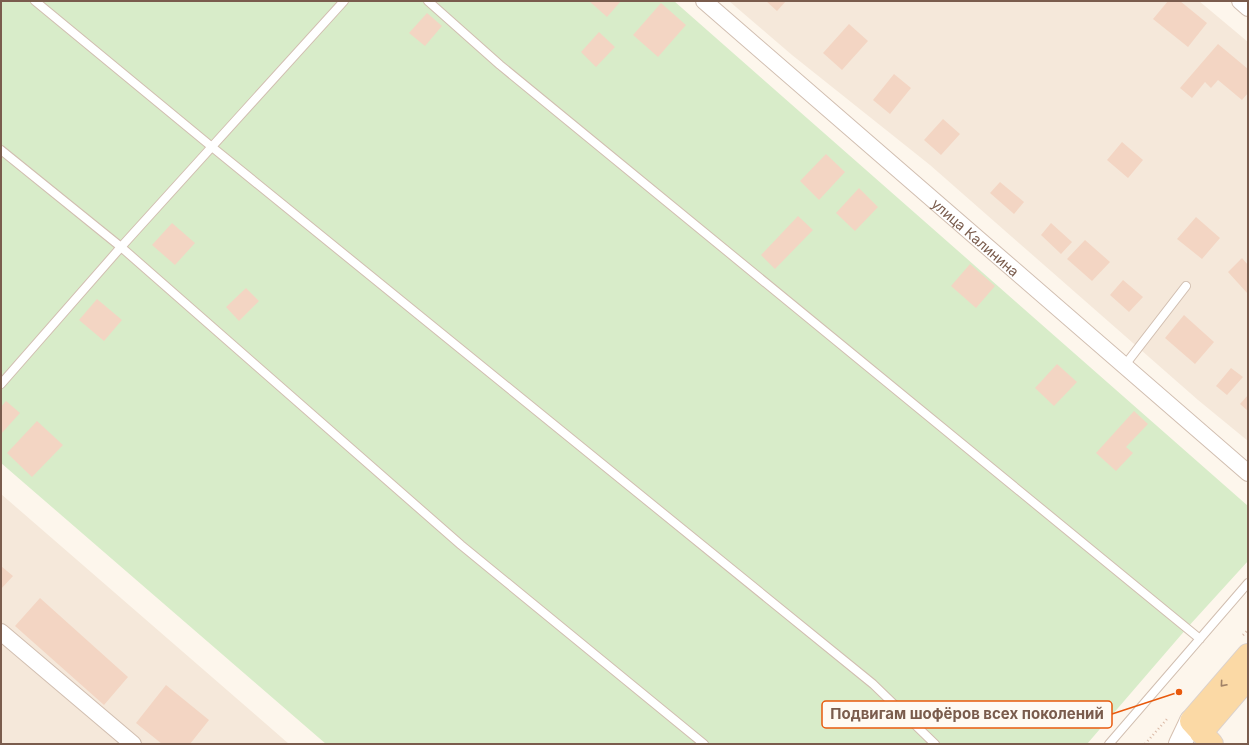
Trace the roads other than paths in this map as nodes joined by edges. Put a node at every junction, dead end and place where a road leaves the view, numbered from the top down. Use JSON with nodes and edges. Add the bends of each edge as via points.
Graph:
{"nodes":[{"id":1,"x":35,"y":1,"type":"edge"},
{"id":2,"x":344,"y":1,"type":"edge"},
{"id":3,"x":428,"y":1,"type":"edge"},
{"id":4,"x":704,"y":1,"type":"edge"},
{"id":5,"x":1240,"y":1,"type":"edge"},
{"id":6,"x":1248,"y":8,"type":"edge"},
{"id":7,"x":212,"y":147,"type":"junction"},
{"id":8,"x":1,"y":150,"type":"edge"},
{"id":9,"x":121,"y":247,"type":"junction"},
{"id":10,"x":1186,"y":286,"type":"dead end"},
{"id":11,"x":1125,"y":365,"type":"junction"},
{"id":12,"x":1,"y":384,"type":"edge"},
{"id":13,"x":1248,"y":473,"type":"edge"},
{"id":14,"x":1248,"y":583,"type":"edge"},
{"id":15,"x":1,"y":632,"type":"edge"},
{"id":16,"x":1200,"y":639,"type":"junction"},
{"id":17,"x":1248,"y":655,"type":"edge"},
{"id":18,"x":1248,"y":678,"type":"edge"},
{"id":19,"x":1199,"y":736,"type":"edge"},
{"id":20,"x":133,"y":744,"type":"edge"},
{"id":21,"x":704,"y":744,"type":"edge"},
{"id":22,"x":935,"y":744,"type":"edge"},
{"id":23,"x":1109,"y":744,"type":"edge"},
{"id":24,"x":1180,"y":744,"type":"edge"}],
"edges":[{"from":1,"to":7,"type":"lane"},
{"from":2,"to":7,"type":"lane"},
{"from":3,"to":16,"type":"lane","via":[[500,65]]},
{"from":4,"to":11,"type":"street","name":"улица Калинина"},
{"from":5,"to":6,"type":"street"},
{"from":7,"to":9,"type":"lane"},
{"from":7,"to":22,"type":"lane","via":[[873,684]]},
{"from":8,"to":9,"type":"lane"},
{"from":9,"to":12,"type":"lane"},
{"from":9,"to":21,"type":"lane","via":[[461,545]]},
{"from":10,"to":11,"type":"lane"},
{"from":11,"to":13,"type":"street","name":"улица Калинина"},
{"from":14,"to":16,"type":"lane"},
{"from":15,"to":20,"type":"street"},
{"from":16,"to":23,"type":"lane"},
{"from":17,"to":19,"type":"main road","one_way":true},
{"from":18,"to":19,"type":"main road"},
{"from":19,"to":24,"type":"main road"}]}
